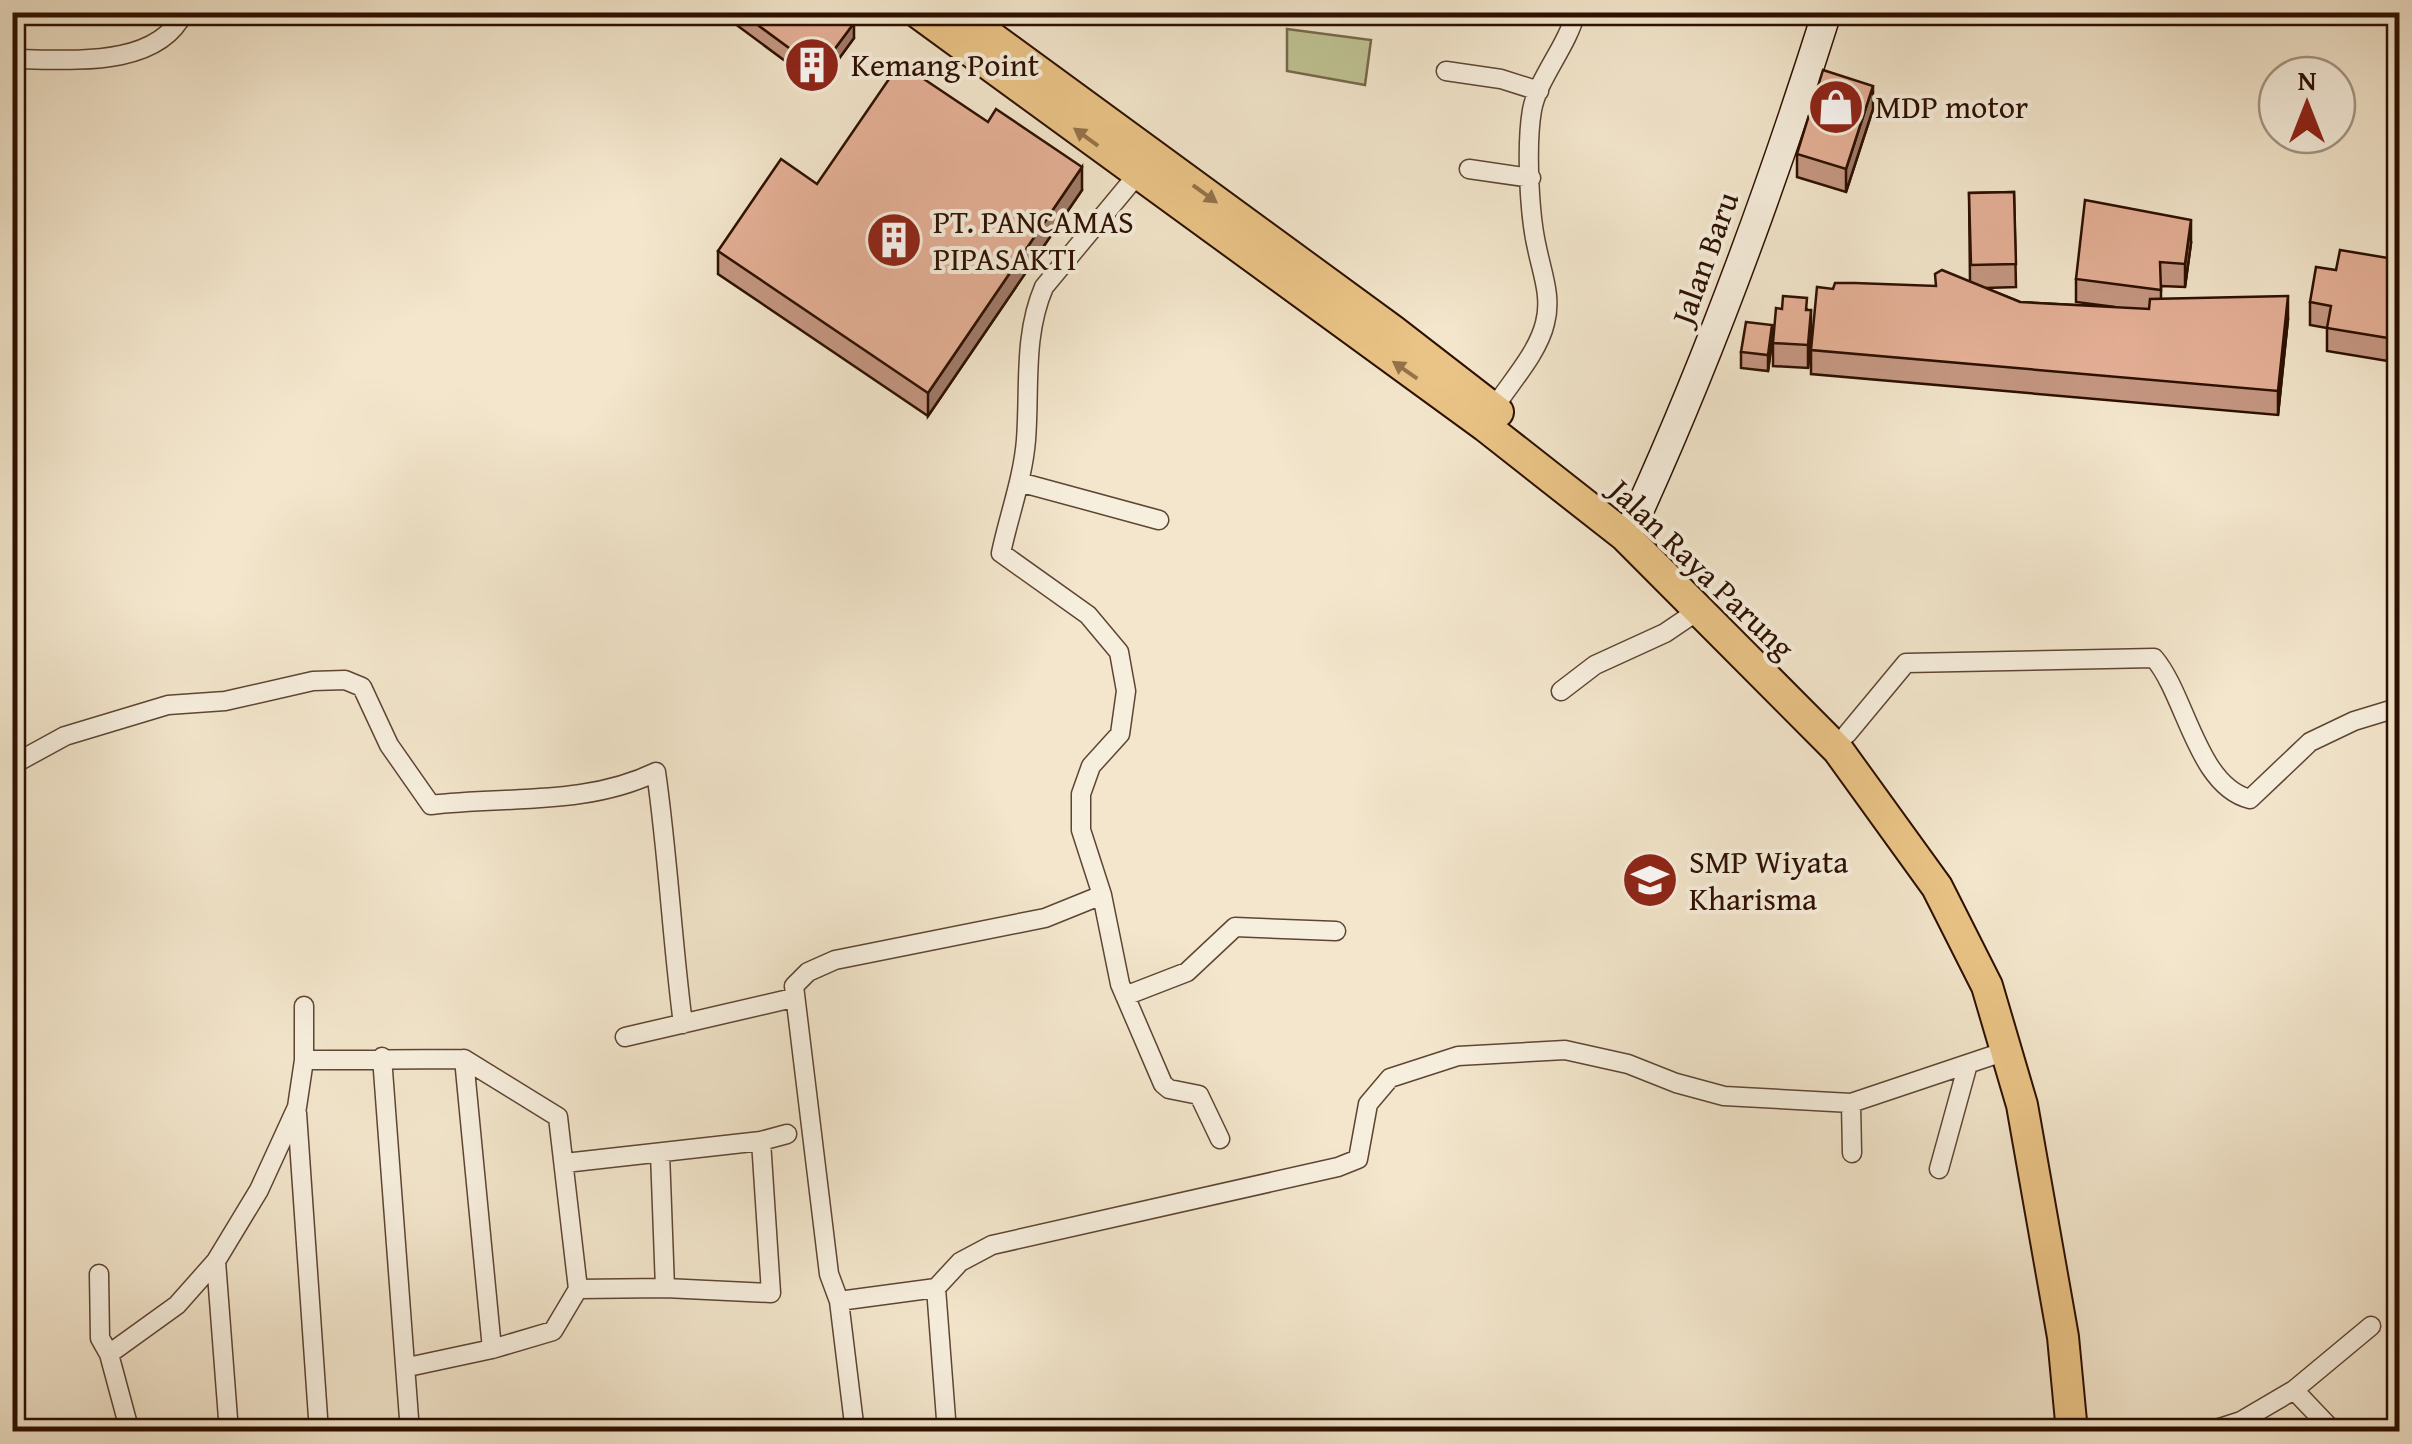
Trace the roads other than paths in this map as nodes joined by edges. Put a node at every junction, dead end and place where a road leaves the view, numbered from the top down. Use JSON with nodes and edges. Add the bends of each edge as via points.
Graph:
{"nodes":[{"id":1,"x":184,"y":12,"type":"edge"},
{"id":2,"x":917,"y":12,"type":"edge"},
{"id":3,"x":957,"y":12,"type":"edge"},
{"id":4,"x":1576,"y":12,"type":"edge"},
{"id":5,"x":1827,"y":12,"type":"edge"},
{"id":6,"x":12,"y":59,"type":"edge"},
{"id":7,"x":1446,"y":71,"type":"dead end"},
{"id":8,"x":1539,"y":91,"type":"junction"},
{"id":9,"x":1469,"y":169,"type":"dead end"},
{"id":10,"x":1137,"y":175,"type":"junction"},
{"id":11,"x":1532,"y":178,"type":"junction"},
{"id":12,"x":1494,"y":408,"type":"junction"},
{"id":13,"x":1019,"y":482,"type":"junction"},
{"id":14,"x":1159,"y":520,"type":"dead end"},
{"id":15,"x":1634,"y":522,"type":"junction"},
{"id":16,"x":1699,"y":610,"type":"junction"},
{"id":17,"x":1561,"y":691,"type":"dead end"},
{"id":18,"x":2400,"y":707,"type":"edge"},
{"id":19,"x":1847,"y":734,"type":"junction"},
{"id":20,"x":12,"y":765,"type":"edge"},
{"id":21,"x":1102,"y":895,"type":"junction"},
{"id":22,"x":1336,"y":931,"type":"dead end"},
{"id":23,"x":1125,"y":996,"type":"junction"},
{"id":24,"x":793,"y":998,"type":"junction"},
{"id":25,"x":304,"y":1006,"type":"dead end"},
{"id":26,"x":682,"y":1024,"type":"junction"},
{"id":27,"x":625,"y":1037,"type":"dead end"},
{"id":28,"x":2006,"y":1051,"type":"junction"},
{"id":29,"x":382,"y":1058,"type":"junction"},
{"id":30,"x":464,"y":1059,"type":"junction"},
{"id":31,"x":304,"y":1060,"type":"junction"},
{"id":32,"x":1968,"y":1064,"type":"junction"},
{"id":33,"x":1851,"y":1102,"type":"junction"},
{"id":34,"x":297,"y":1107,"type":"junction"},
{"id":35,"x":787,"y":1134,"type":"dead end"},
{"id":36,"x":1220,"y":1139,"type":"dead end"},
{"id":37,"x":761,"y":1141,"type":"junction"},
{"id":38,"x":660,"y":1153,"type":"junction"},
{"id":39,"x":1852,"y":1153,"type":"dead end"},
{"id":40,"x":566,"y":1163,"type":"junction"},
{"id":41,"x":1939,"y":1169,"type":"dead end"},
{"id":42,"x":216,"y":1261,"type":"junction"},
{"id":43,"x":100,"y":1274,"type":"dead end"},
{"id":44,"x":665,"y":1288,"type":"junction"},
{"id":45,"x":936,"y":1288,"type":"junction"},
{"id":46,"x":578,"y":1290,"type":"junction"},
{"id":47,"x":839,"y":1301,"type":"junction"},
{"id":48,"x":2371,"y":1326,"type":"dead end"},
{"id":49,"x":492,"y":1349,"type":"junction"},
{"id":50,"x":109,"y":1354,"type":"junction"},
{"id":51,"x":408,"y":1367,"type":"junction"},
{"id":52,"x":2294,"y":1390,"type":"junction"},
{"id":53,"x":130,"y":1432,"type":"edge"},
{"id":54,"x":229,"y":1432,"type":"edge"},
{"id":55,"x":319,"y":1432,"type":"edge"},
{"id":56,"x":410,"y":1432,"type":"edge"},
{"id":57,"x":855,"y":1432,"type":"edge"},
{"id":58,"x":947,"y":1432,"type":"edge"},
{"id":59,"x":2072,"y":1432,"type":"edge"},
{"id":60,"x":2090,"y":1432,"type":"edge"},
{"id":61,"x":2207,"y":1432,"type":"edge"},
{"id":62,"x":2334,"y":1432,"type":"edge"}],
"edges":[{"from":1,"to":6,"type":"street","via":[[169,35],[138,50]]},
{"from":10,"to":2,"type":"highway","name":"Jalan Raya Parung","one_way":true},
{"from":3,"to":12,"type":"highway","name":"Jalan Raya Parung","one_way":true},
{"from":4,"to":8,"type":"street"},
{"from":5,"to":15,"type":"main road","name":"Jalan Baru","via":[[1724,314]]},
{"from":7,"to":8,"type":"street"},
{"from":8,"to":11,"type":"street","via":[[1532,110]]},
{"from":9,"to":11,"type":"street"},
{"from":10,"to":13,"type":"street","via":[[1044,287],[1036,306]]},
{"from":16,"to":10,"type":"highway","name":"Jalan Raya Parung","one_way":true,"via":[[1624,536],[1485,426]]},
{"from":11,"to":12,"type":"street","via":[[1546,320]]},
{"from":12,"to":15,"type":"highway","name":"Jalan Raya Parung"},
{"from":13,"to":14,"type":"street"},
{"from":13,"to":21,"type":"street","via":[[1001,553],[1088,616],[1118,652],[1126,691],[1120,734],[1091,766],[1081,794],[1081,830]]},
{"from":15,"to":19,"type":"highway","name":"Jalan Raya Parung"},
{"from":16,"to":17,"type":"street","via":[[1595,665]]},
{"from":16,"to":28,"type":"highway","name":"Jalan Raya Parung","via":[[1838,750],[1937,887],[1987,986]]},
{"from":18,"to":19,"type":"street","via":[[2310,742],[2250,798],[2228,790],[2201,751],[2154,658],[1906,662]]},
{"from":19,"to":60,"type":"highway","name":"Jalan Raya Parung","via":[[1958,885],[2004,981],[2060,1220]]},
{"from":20,"to":26,"type":"street","via":[[64,736],[168,705],[345,680],[362,687],[389,746],[431,805],[601,792],[656,772]]},
{"from":21,"to":23,"type":"street"},
{"from":21,"to":24,"type":"street","via":[[1044,918],[835,960],[800,978]]},
{"from":22,"to":23,"type":"street","via":[[1235,926],[1187,972]]},
{"from":23,"to":36,"type":"street","via":[[1163,1084],[1199,1095]]},
{"from":24,"to":26,"type":"street"},
{"from":24,"to":47,"type":"street","via":[[828,1274]]},
{"from":25,"to":31,"type":"street"},
{"from":26,"to":27,"type":"street"},
{"from":28,"to":32,"type":"street"},
{"from":28,"to":59,"type":"highway","name":"Jalan Raya Parung","via":[[2044,1220]]},
{"from":29,"to":30,"type":"street"},
{"from":29,"to":31,"type":"street"},
{"from":29,"to":51,"type":"street"},
{"from":30,"to":40,"type":"street","via":[[558,1117]]},
{"from":30,"to":49,"type":"street"},
{"from":31,"to":34,"type":"street"},
{"from":32,"to":33,"type":"street"},
{"from":32,"to":41,"type":"street"},
{"from":33,"to":39,"type":"street"},
{"from":33,"to":45,"type":"street","via":[[1724,1096],[1565,1050],[1458,1056],[1390,1078],[1368,1104],[1358,1159],[992,1245],[960,1262]]},
{"from":34,"to":42,"type":"street","via":[[259,1190]]},
{"from":34,"to":55,"type":"street"},
{"from":35,"to":37,"type":"street"},
{"from":37,"to":38,"type":"street"},
{"from":37,"to":44,"type":"street","via":[[770,1293]]},
{"from":38,"to":40,"type":"street"},
{"from":38,"to":44,"type":"street"},
{"from":40,"to":46,"type":"street"},
{"from":42,"to":50,"type":"street","via":[[176,1306]]},
{"from":42,"to":54,"type":"street"},
{"from":43,"to":50,"type":"street","via":[[100,1338]]},
{"from":44,"to":46,"type":"street"},
{"from":45,"to":47,"type":"street"},
{"from":45,"to":58,"type":"street"},
{"from":46,"to":49,"type":"street","via":[[553,1331]]},
{"from":47,"to":57,"type":"street"},
{"from":48,"to":52,"type":"street"},
{"from":49,"to":51,"type":"street"},
{"from":50,"to":53,"type":"street"},
{"from":51,"to":56,"type":"street"},
{"from":52,"to":61,"type":"street"},
{"from":52,"to":62,"type":"street"}]}
